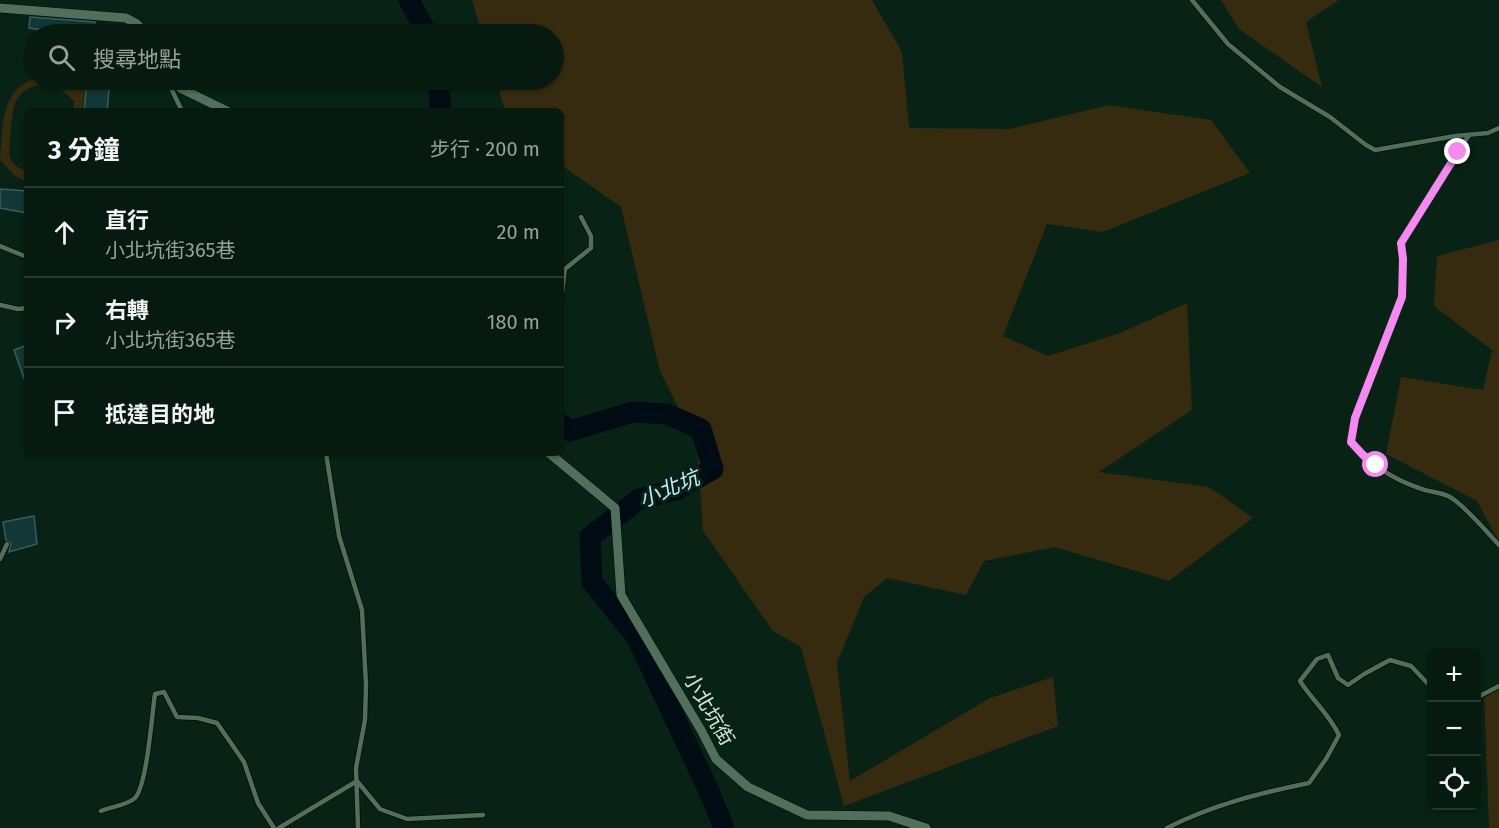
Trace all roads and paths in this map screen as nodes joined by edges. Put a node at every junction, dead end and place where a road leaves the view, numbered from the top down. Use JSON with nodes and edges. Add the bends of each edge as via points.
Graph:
{"nodes":[{"id":1,"x":1192,"y":0,"type":"edge"},
{"id":2,"x":0,"y":8,"type":"edge"},
{"id":3,"x":137,"y":24,"type":"edge"},
{"id":4,"x":173,"y":90,"type":"edge"},
{"id":5,"x":184,"y":90,"type":"edge"},
{"id":6,"x":181,"y":108,"type":"edge"},
{"id":7,"x":221,"y":108,"type":"edge"},
{"id":8,"x":1499,"y":128,"type":"edge"},
{"id":9,"x":1469,"y":135,"type":"junction"},
{"id":10,"x":581,"y":218,"type":"dead end"},
{"id":11,"x":0,"y":246,"type":"edge"},
{"id":12,"x":24,"y":255,"type":"edge"},
{"id":13,"x":564,"y":277,"type":"edge"},
{"id":14,"x":0,"y":305,"type":"edge"},
{"id":15,"x":24,"y":308,"type":"edge"},
{"id":16,"x":326,"y":456,"type":"edge"},
{"id":17,"x":553,"y":456,"type":"edge"},
{"id":18,"x":7,"y":544,"type":"dead end"},
{"id":19,"x":1499,"y":545,"type":"edge"},
{"id":20,"x":0,"y":560,"type":"edge"},
{"id":21,"x":1427,"y":684,"type":"edge"},
{"id":22,"x":1499,"y":687,"type":"edge"},
{"id":23,"x":1481,"y":696,"type":"edge"},
{"id":24,"x":357,"y":781,"type":"junction"},
{"id":25,"x":100,"y":811,"type":"dead end"},
{"id":26,"x":483,"y":815,"type":"dead end"},
{"id":27,"x":274,"y":828,"type":"edge"},
{"id":28,"x":279,"y":828,"type":"edge"},
{"id":29,"x":358,"y":828,"type":"edge"},
{"id":30,"x":926,"y":828,"type":"edge"},
{"id":31,"x":1167,"y":828,"type":"edge"}],
"edges":[{"from":1,"to":9,"type":"lane","via":[[1228,44],[1258,69],[1375,150]]},
{"from":2,"to":3,"type":"street","via":[[126,18]]},
{"from":4,"to":6,"type":"lane"},
{"from":5,"to":7,"type":"street"},
{"from":8,"to":9,"type":"lane","via":[[1488,134]]},
{"from":9,"to":19,"type":"lane","via":[[1401,243],[1402,297],[1355,418],[1351,442],[1389,475],[1450,497]]},
{"from":10,"to":13,"type":"lane","via":[[591,236],[591,248],[565,269]]},
{"from":11,"to":12,"type":"lane"},
{"from":14,"to":15,"type":"lane"},
{"from":16,"to":24,"type":"lane","via":[[339,536],[362,610],[365,720]]},
{"from":17,"to":30,"type":"street","name":"小北坑街","via":[[615,508],[621,595],[716,759],[748,787],[807,815],[889,816]]},
{"from":18,"to":20,"type":"lane"},
{"from":21,"to":31,"type":"lane","via":[[1411,666],[1390,660],[1348,685],[1338,678],[1328,655],[1317,659],[1299,681],[1331,718],[1338,735],[1309,783],[1228,802]]},
{"from":22,"to":23,"type":"lane"},
{"from":24,"to":26,"type":"lane","via":[[380,809],[407,819]]},
{"from":24,"to":28,"type":"lane"},
{"from":24,"to":29,"type":"lane"},
{"from":25,"to":27,"type":"lane","via":[[134,799],[140,790],[155,694],[164,692],[177,717],[217,723],[244,762],[258,804]]}]}
